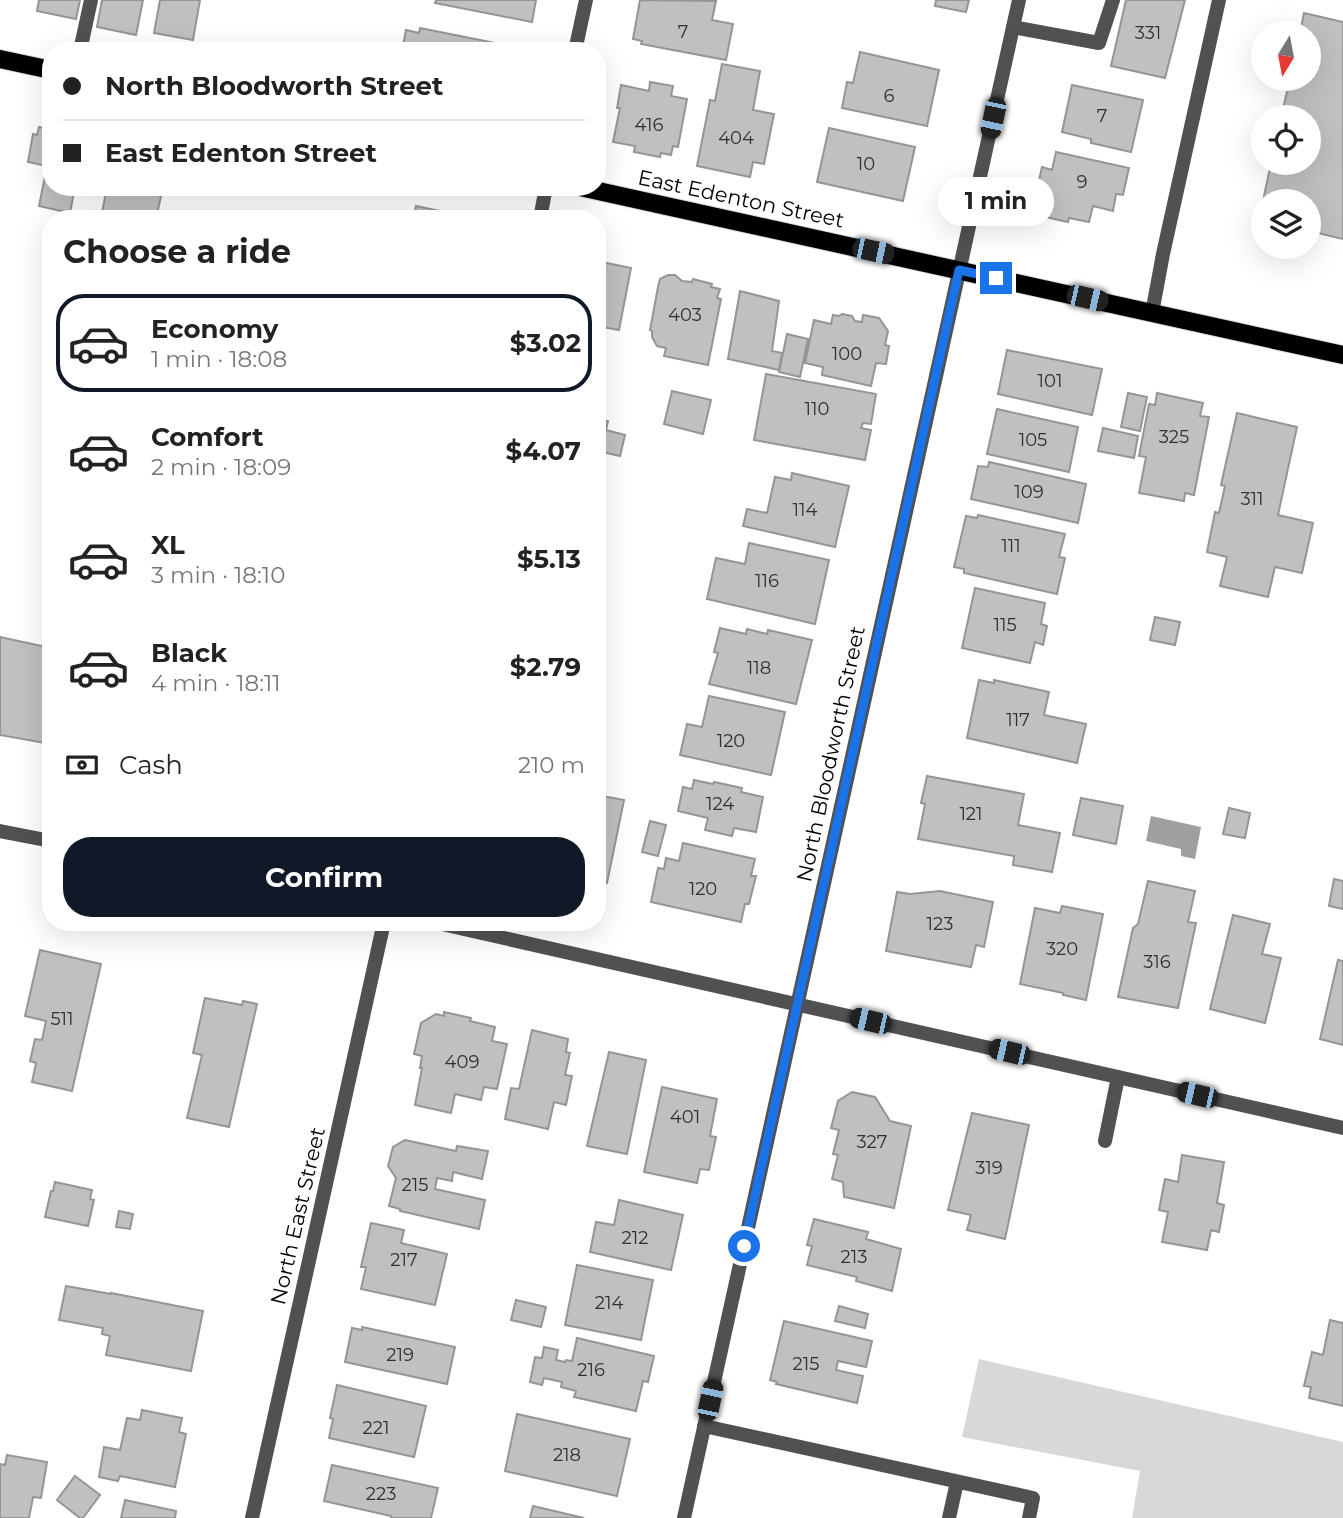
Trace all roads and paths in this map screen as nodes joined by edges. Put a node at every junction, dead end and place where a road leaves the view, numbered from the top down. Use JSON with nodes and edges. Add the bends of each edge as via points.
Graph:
{"nodes":[{"id":1,"x":91,"y":0,"type":"edge"},
{"id":2,"x":586,"y":0,"type":"edge"},
{"id":3,"x":1019,"y":0,"type":"edge"},
{"id":4,"x":1113,"y":0,"type":"edge"},
{"id":5,"x":1219,"y":0,"type":"edge"},
{"id":6,"x":1013,"y":27,"type":"junction"},
{"id":7,"x":82,"y":42,"type":"edge"},
{"id":8,"x":577,"y":42,"type":"edge"},
{"id":9,"x":0,"y":59,"type":"edge"},
{"id":10,"x":42,"y":68,"type":"edge"},
{"id":11,"x":606,"y":193,"type":"edge"},
{"id":12,"x":959,"y":270,"type":"junction"},
{"id":13,"x":1152,"y":313,"type":"junction"},
{"id":14,"x":1343,"y":355,"type":"edge"},
{"id":15,"x":0,"y":831,"type":"edge"},
{"id":16,"x":42,"y":839,"type":"edge"},
{"id":17,"x":382,"y":931,"type":"edge"},
{"id":18,"x":473,"y":931,"type":"edge"},
{"id":19,"x":798,"y":1005,"type":"junction"},
{"id":20,"x":1118,"y":1077,"type":"junction"},
{"id":21,"x":1343,"y":1128,"type":"edge"},
{"id":22,"x":1105,"y":1141,"type":"dead end"},
{"id":23,"x":704,"y":1426,"type":"junction"},
{"id":24,"x":957,"y":1482,"type":"junction"},
{"id":25,"x":252,"y":1518,"type":"edge"},
{"id":26,"x":684,"y":1518,"type":"edge"},
{"id":27,"x":949,"y":1518,"type":"edge"},
{"id":28,"x":1028,"y":1518,"type":"edge"}],
"edges":[{"from":1,"to":7,"type":"street"},
{"from":2,"to":8,"type":"street"},
{"from":3,"to":6,"type":"street","name":"North Bloodworth Street"},
{"from":4,"to":6,"type":"street","via":[[1099,43]]},
{"from":5,"to":13,"type":"street"},
{"from":6,"to":12,"type":"street","name":"North Bloodworth Street"},
{"from":9,"to":10,"type":"main road"},
{"from":11,"to":12,"type":"main road","name":"East Edenton Street"},
{"from":12,"to":13,"type":"main road","name":"East Edenton Street"},
{"from":12,"to":19,"type":"street","name":"North Bloodworth Street"},
{"from":13,"to":14,"type":"main road","name":"East Edenton Street"},
{"from":15,"to":16,"type":"street"},
{"from":17,"to":25,"type":"street","name":"North East Street"},
{"from":18,"to":19,"type":"street"},
{"from":19,"to":20,"type":"street"},
{"from":19,"to":23,"type":"street","name":"North Bloodworth Street"},
{"from":20,"to":21,"type":"street"},
{"from":20,"to":22,"type":"street"},
{"from":23,"to":24,"type":"street"},
{"from":23,"to":26,"type":"street","name":"North Bloodworth Street"},
{"from":24,"to":27,"type":"street"},
{"from":24,"to":28,"type":"street","via":[[1033,1499]]}]}
